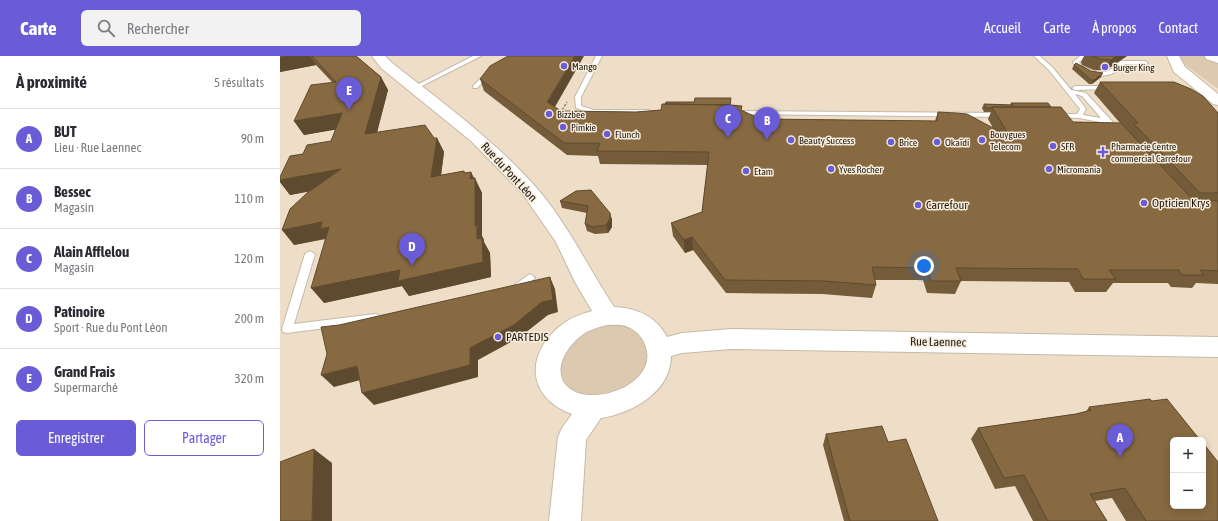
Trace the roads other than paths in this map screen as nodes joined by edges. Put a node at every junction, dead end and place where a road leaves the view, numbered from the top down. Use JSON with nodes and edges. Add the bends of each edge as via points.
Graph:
{"nodes":[{"id":1,"x":378,"y":56,"type":"edge"},
{"id":2,"x":478,"y":56,"type":"edge"},
{"id":3,"x":599,"y":56,"type":"edge"},
{"id":4,"x":1037,"y":56,"type":"edge"},
{"id":5,"x":1084,"y":56,"type":"edge"},
{"id":6,"x":1173,"y":56,"type":"edge"},
{"id":7,"x":1211,"y":56,"type":"edge"},
{"id":8,"x":1218,"y":59,"type":"edge"},
{"id":9,"x":1145,"y":63,"type":"dead end"},
{"id":10,"x":496,"y":72,"type":"edge"},
{"id":11,"x":475,"y":87,"type":"dead end"},
{"id":12,"x":414,"y":88,"type":"junction"},
{"id":13,"x":1114,"y":88,"type":"edge"},
{"id":14,"x":1067,"y":89,"type":"junction"},
{"id":15,"x":1218,"y":102,"type":"edge"},
{"id":16,"x":659,"y":113,"type":"edge"},
{"id":17,"x":724,"y":113,"type":"edge"},
{"id":18,"x":1009,"y":116,"type":"edge"},
{"id":19,"x":1045,"y":116,"type":"edge"},
{"id":20,"x":1079,"y":116,"type":"junction"},
{"id":21,"x":1108,"y":121,"type":"junction"},
{"id":22,"x":1126,"y":140,"type":"edge"},
{"id":23,"x":310,"y":254,"type":"dead end"},
{"id":24,"x":530,"y":278,"type":"dead end"},
{"id":25,"x":505,"y":294,"type":"edge"},
{"id":26,"x":607,"y":316,"type":"junction"},
{"id":27,"x":385,"y":317,"type":"edge"},
{"id":28,"x":1218,"y":346,"type":"edge"},
{"id":29,"x":660,"y":348,"type":"junction"},
{"id":30,"x":593,"y":407,"type":"junction"},
{"id":31,"x":565,"y":521,"type":"edge"}],
"edges":[{"from":1,"to":12,"type":"main road","name":"Rue du Pont Léon"},
{"from":2,"to":12,"type":"lane"},
{"from":3,"to":16,"type":"lane","via":[[578,98],[578,107],[593,112]]},
{"from":4,"to":14,"type":"lane"},
{"from":5,"to":9,"type":"lane","via":[[1076,62],[1078,67],[1100,74],[1110,74],[1123,62]]},
{"from":6,"to":15,"type":"main road","via":[[1179,69],[1197,88]]},
{"from":7,"to":8,"type":"main road"},
{"from":10,"to":11,"type":"lane"},
{"from":12,"to":26,"type":"main road","name":"Rue du Pont Léon","via":[[477,138],[528,189],[565,240]]},
{"from":13,"to":14,"type":"lane"},
{"from":14,"to":20,"type":"lane","via":[[1083,109]]},
{"from":14,"to":21,"type":"lane","via":[[1084,94]]},
{"from":17,"to":18,"type":"lane"},
{"from":19,"to":20,"type":"lane"},
{"from":20,"to":21,"type":"lane"},
{"from":21,"to":22,"type":"lane"},
{"from":23,"to":27,"type":"lane","via":[[287,329]]},
{"from":24,"to":25,"type":"lane","via":[[512,292]]},
{"from":26,"to":29,"type":"main road","via":[[622,316],[648,327]]},
{"from":26,"to":30,"type":"main road","via":[[589,320],[573,328],[550,354],[547,369],[550,384],[559,396],[574,404]]},
{"from":28,"to":29,"type":"main road","name":"Rue Laennec","via":[[731,339],[682,343]]},
{"from":29,"to":30,"type":"main road","via":[[659,362],[653,376],[642,388],[628,398],[611,405]]},
{"from":30,"to":31,"type":"main road","via":[[572,437]]}]}
